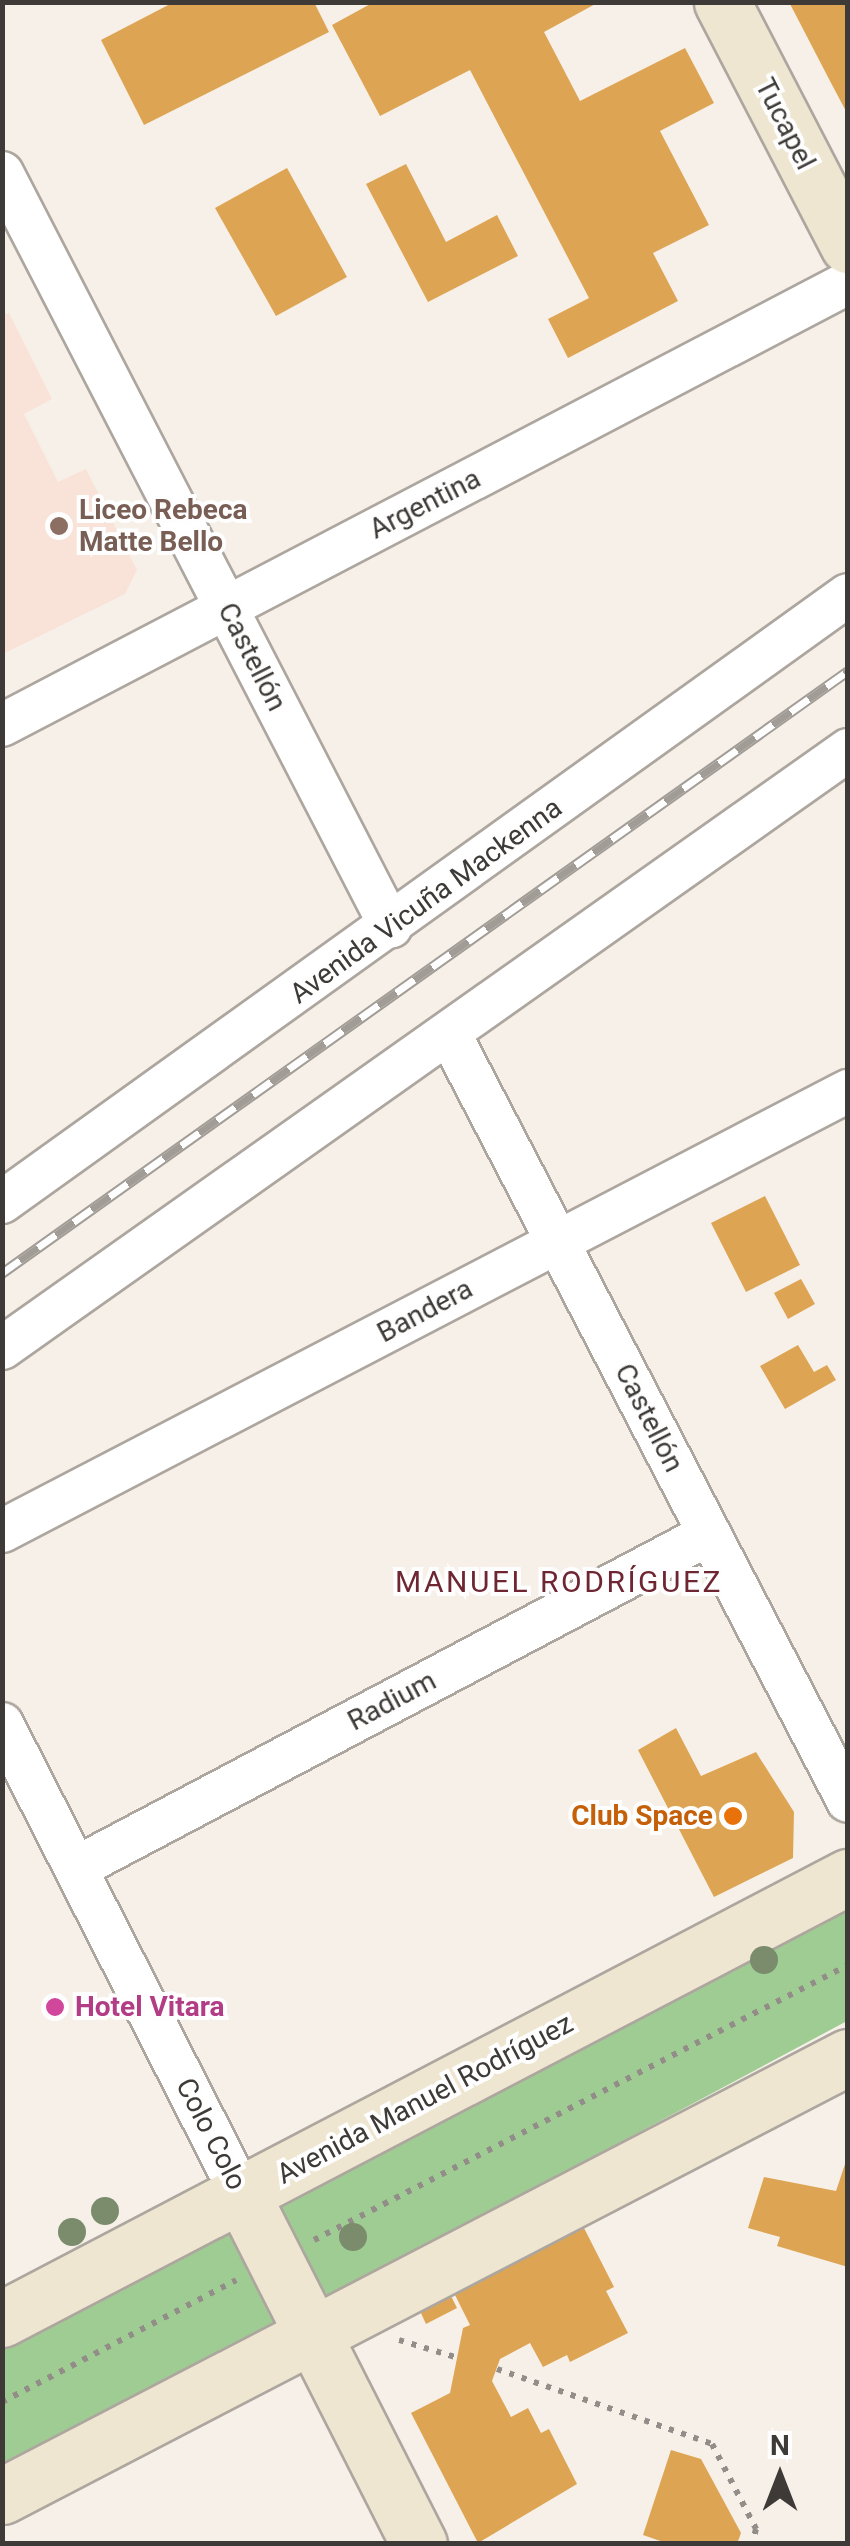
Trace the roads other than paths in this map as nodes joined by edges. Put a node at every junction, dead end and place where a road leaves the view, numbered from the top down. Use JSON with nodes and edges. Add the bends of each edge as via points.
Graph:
{"nodes":[{"id":1,"x":722,"y":2,"type":"edge"},
{"id":2,"x":2,"y":172,"type":"edge"},
{"id":3,"x":848,"y":245,"type":"edge"},
{"id":4,"x":848,"y":283,"type":"edge"},
{"id":5,"x":848,"y":595,"type":"edge"},
{"id":6,"x":226,"y":607,"type":"junction"},
{"id":7,"x":2,"y":725,"type":"edge"},
{"id":8,"x":848,"y":750,"type":"edge"},
{"id":9,"x":392,"y":927,"type":"junction"},
{"id":10,"x":450,"y":1035,"type":"junction"},
{"id":11,"x":848,"y":1091,"type":"edge"},
{"id":12,"x":2,"y":1202,"type":"edge"},
{"id":13,"x":558,"y":1242,"type":"junction"},
{"id":14,"x":2,"y":1348,"type":"edge"},
{"id":15,"x":2,"y":1531,"type":"edge"},
{"id":16,"x":709,"y":1534,"type":"junction"},
{"id":17,"x":2,"y":1724,"type":"edge"},
{"id":18,"x":848,"y":1801,"type":"edge"},
{"id":19,"x":76,"y":1868,"type":"junction"},
{"id":20,"x":848,"y":1877,"type":"edge"},
{"id":21,"x":848,"y":2057,"type":"edge"},
{"id":22,"x":242,"y":2195,"type":"junction"},
{"id":23,"x":2,"y":2319,"type":"edge"},
{"id":24,"x":315,"y":2334,"type":"junction"},
{"id":25,"x":2,"y":2496,"type":"edge"},
{"id":26,"x":419,"y":2544,"type":"edge"}],
"edges":[{"from":1,"to":3,"type":"main road","name":"Tucapel"},
{"from":2,"to":6,"type":"street","name":"Castellón"},
{"from":4,"to":6,"type":"street","name":"Argentina"},
{"from":5,"to":9,"type":"street","name":"Avenida Vicuña Mackenna"},
{"from":6,"to":7,"type":"street","name":"Argentina"},
{"from":6,"to":9,"type":"street","name":"Castellón"},
{"from":8,"to":10,"type":"street"},
{"from":9,"to":12,"type":"street","name":"Avenida Vicuña Mackenna"},
{"from":10,"to":13,"type":"street","name":"Castellón"},
{"from":10,"to":14,"type":"street"},
{"from":11,"to":13,"type":"street","name":"Bandera"},
{"from":13,"to":15,"type":"street","name":"Bandera"},
{"from":13,"to":16,"type":"street","name":"Castellón"},
{"from":16,"to":18,"type":"street","name":"Castellón"},
{"from":16,"to":19,"type":"street","name":"Radium"},
{"from":17,"to":19,"type":"street","name":"Colo Colo"},
{"from":19,"to":22,"type":"street","name":"Colo Colo"},
{"from":20,"to":22,"type":"main road","name":"Avenida Manuel Rodríguez"},
{"from":21,"to":24,"type":"main road"},
{"from":22,"to":23,"type":"main road","name":"Avenida Manuel Rodríguez"},
{"from":22,"to":24,"type":"main road","name":"Colo Colo"},
{"from":24,"to":25,"type":"main road"},
{"from":24,"to":26,"type":"main road","name":"Colo Colo"}]}
